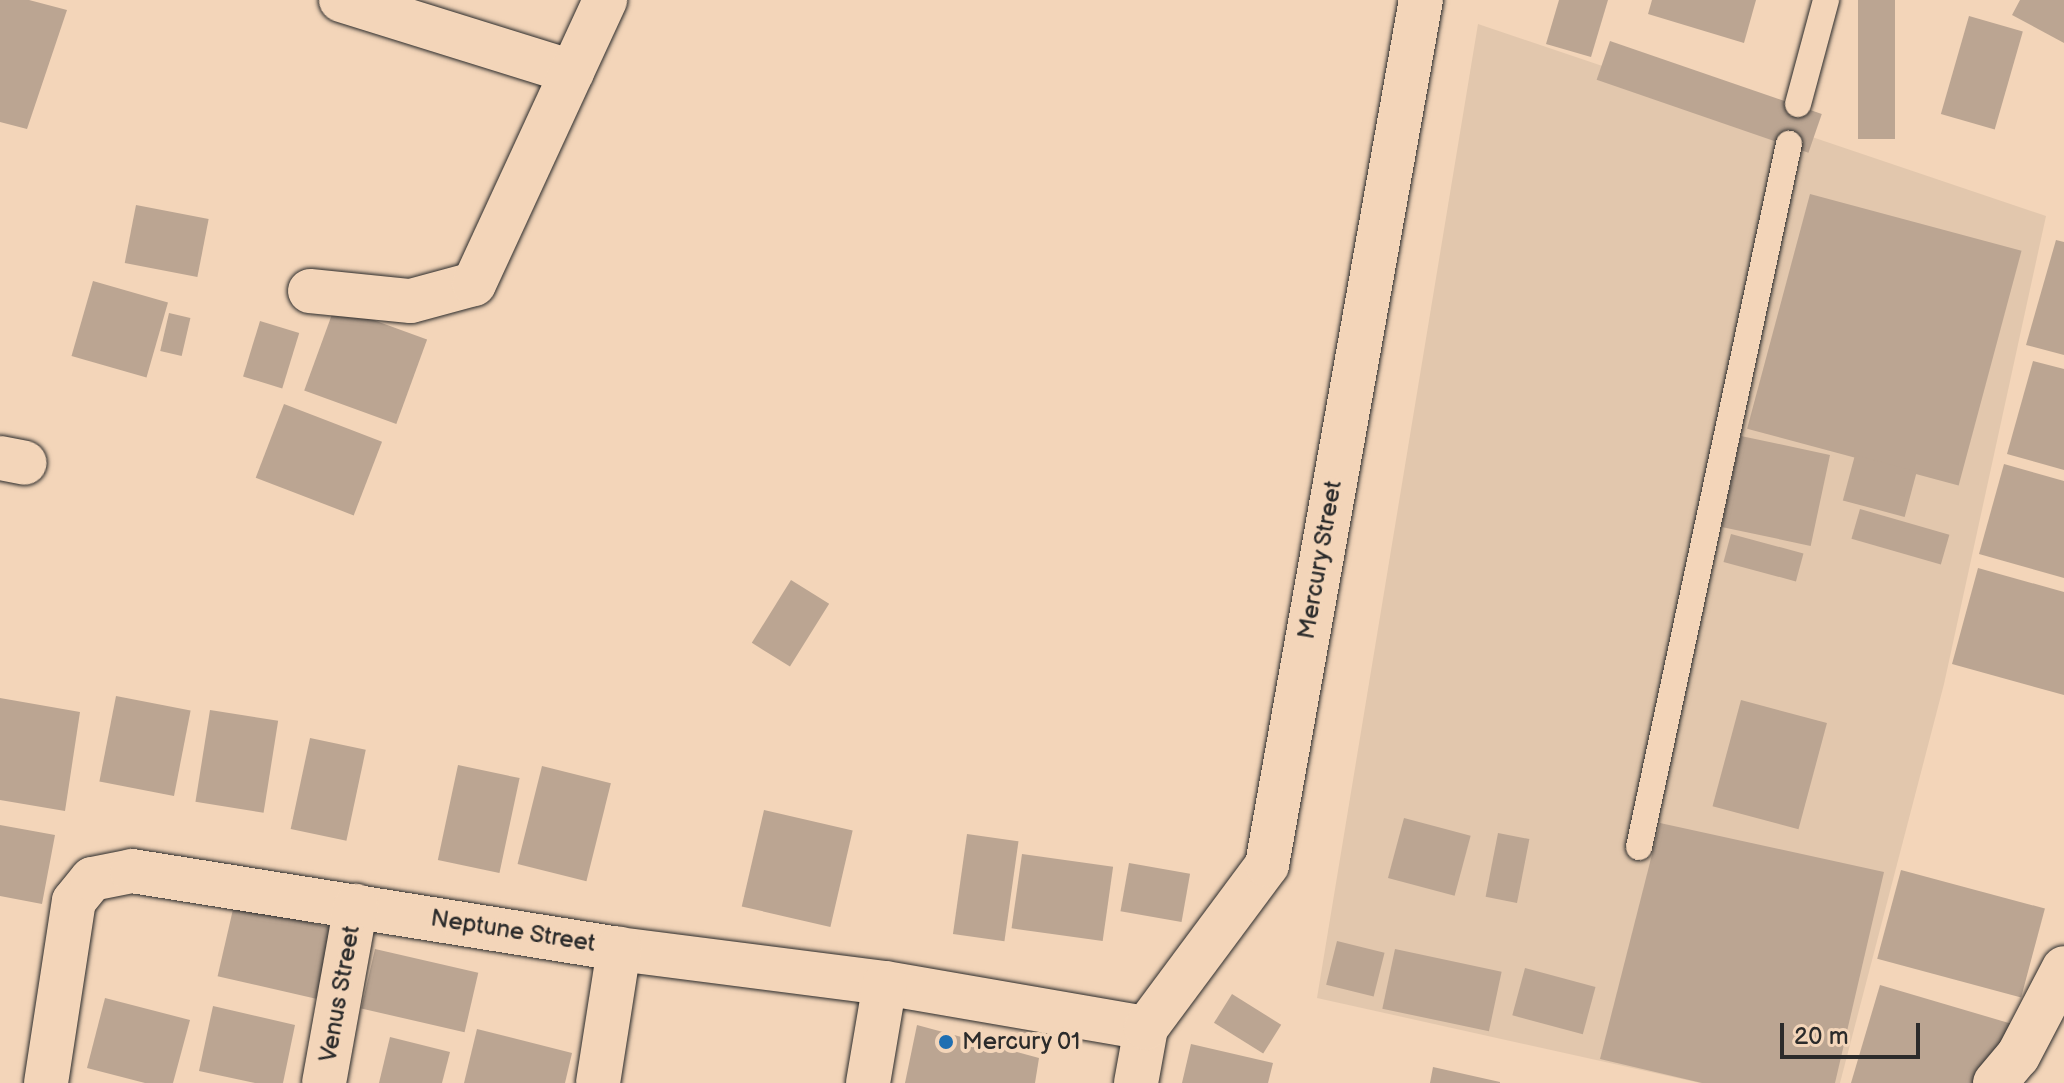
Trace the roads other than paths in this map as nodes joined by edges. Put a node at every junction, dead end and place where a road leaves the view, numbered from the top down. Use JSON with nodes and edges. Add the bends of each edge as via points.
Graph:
{"nodes":[{"id":1,"x":341,"y":0,"type":"edge"},
{"id":2,"x":605,"y":0,"type":"edge"},
{"id":3,"x":1421,"y":0,"type":"edge"},
{"id":4,"x":1826,"y":0,"type":"edge"},
{"id":5,"x":572,"y":72,"type":"junction"},
{"id":6,"x":1798,"y":104,"type":"dead end"},
{"id":7,"x":1789,"y":144,"type":"dead end"},
{"id":8,"x":310,"y":291,"type":"dead end"},
{"id":9,"x":1639,"y":847,"type":"dead end"},
{"id":10,"x":356,"y":906,"type":"junction"},
{"id":11,"x":619,"y":949,"type":"junction"},
{"id":12,"x":2064,"y":968,"type":"edge"},
{"id":13,"x":885,"y":983,"type":"junction"},
{"id":14,"x":1146,"y":1028,"type":"junction"},
{"id":15,"x":46,"y":1083,"type":"edge"},
{"id":16,"x":324,"y":1083,"type":"edge"},
{"id":17,"x":598,"y":1083,"type":"edge"},
{"id":18,"x":868,"y":1083,"type":"edge"},
{"id":19,"x":1136,"y":1083,"type":"edge"},
{"id":20,"x":1995,"y":1083,"type":"edge"}],
"edges":[{"from":1,"to":5,"type":"street"},
{"from":2,"to":5,"type":"street"},
{"from":3,"to":14,"type":"street","name":"Mercury Street","via":[[1267,865]]},
{"from":4,"to":6,"type":"lane"},
{"from":5,"to":8,"type":"street","via":[[474,284],[411,301]]},
{"from":7,"to":9,"type":"lane"},
{"from":10,"to":11,"type":"street","name":"Neptune Street"},
{"from":10,"to":15,"type":"street","name":"Neptune Street","via":[[132,871],[92,879],[74,901]]},
{"from":10,"to":16,"type":"street","name":"Venus Street"},
{"from":11,"to":13,"type":"street","name":"Neptune Street"},
{"from":11,"to":17,"type":"street"},
{"from":12,"to":20,"type":"street","via":[[2018,1056]]},
{"from":13,"to":14,"type":"street","name":"Neptune Street"},
{"from":13,"to":18,"type":"street"},
{"from":14,"to":19,"type":"street","name":"Mercury Street"}]}
